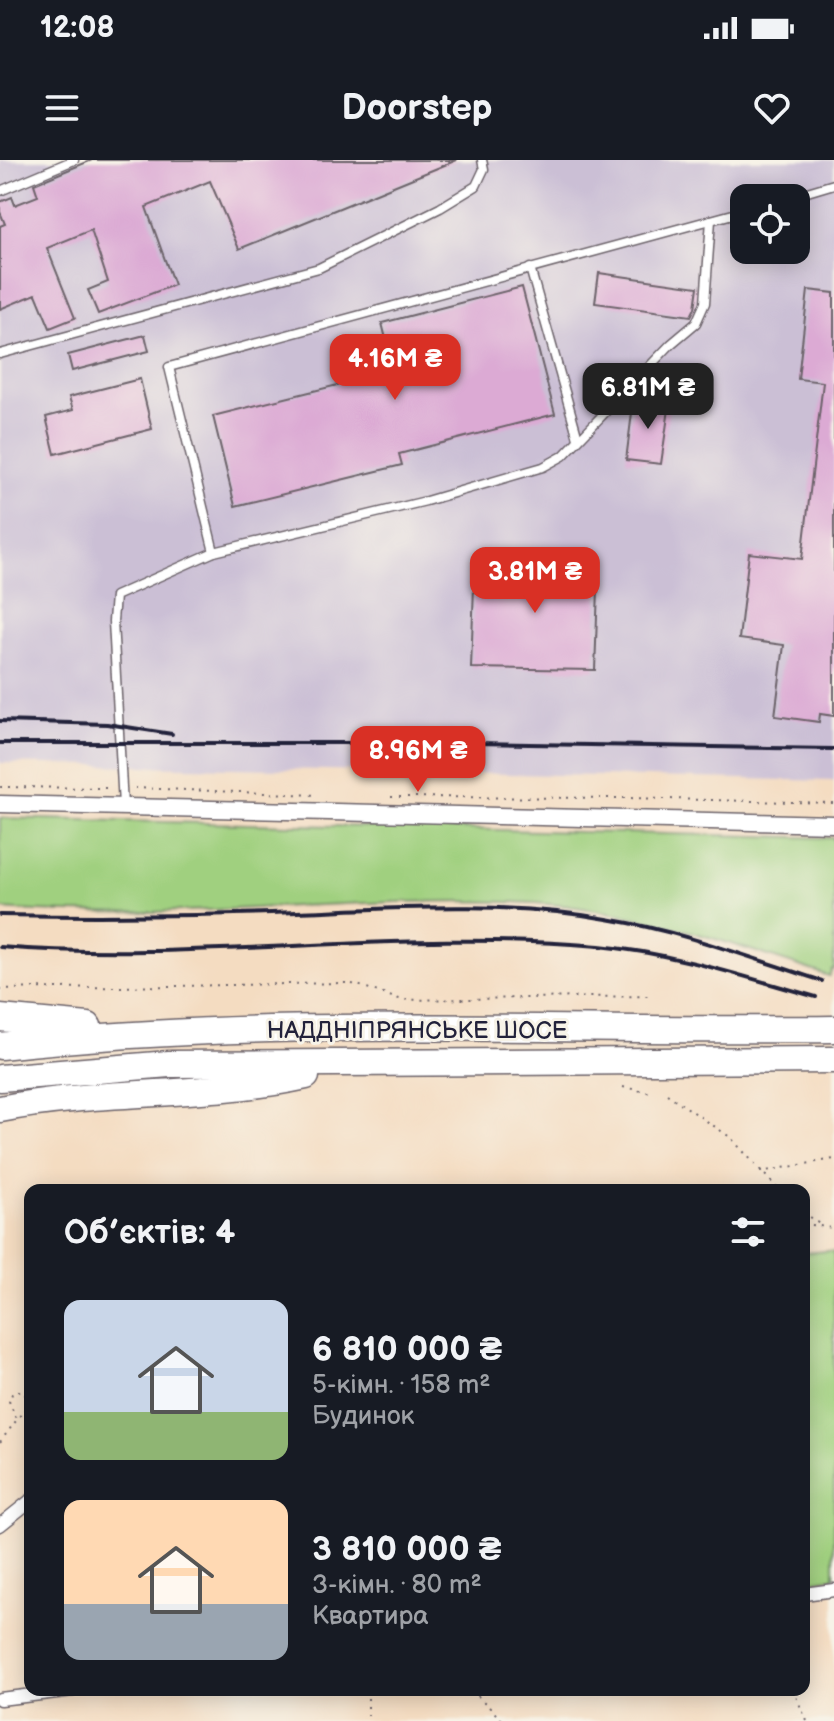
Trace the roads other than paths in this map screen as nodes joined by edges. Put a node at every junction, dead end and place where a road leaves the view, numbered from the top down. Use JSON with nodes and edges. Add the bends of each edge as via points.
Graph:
{"nodes":[{"id":1,"x":74,"y":160,"type":"edge"},
{"id":2,"x":482,"y":160,"type":"edge"},
{"id":3,"x":834,"y":184,"type":"edge"},
{"id":4,"x":0,"y":191,"type":"edge"},
{"id":5,"x":810,"y":191,"type":"edge"},
{"id":6,"x":730,"y":215,"type":"edge"},
{"id":7,"x":711,"y":220,"type":"junction"},
{"id":8,"x":530,"y":268,"type":"junction"},
{"id":9,"x":0,"y":354,"type":"edge"},
{"id":10,"x":578,"y":438,"type":"junction"},
{"id":11,"x":214,"y":552,"type":"junction"},
{"id":12,"x":0,"y":804,"type":"edge"},
{"id":13,"x":123,"y":806,"type":"junction"},
{"id":14,"x":834,"y":824,"type":"edge"},
{"id":15,"x":0,"y":1018,"type":"edge"},
{"id":16,"x":834,"y":1029,"type":"edge"},
{"id":17,"x":167,"y":1033,"type":"junction"},
{"id":18,"x":0,"y":1046,"type":"edge"},
{"id":19,"x":834,"y":1060,"type":"edge"},
{"id":20,"x":370,"y":1062,"type":"junction"},
{"id":21,"x":0,"y":1078,"type":"edge"},
{"id":22,"x":0,"y":1109,"type":"edge"},
{"id":23,"x":24,"y":1506,"type":"edge"},
{"id":24,"x":0,"y":1525,"type":"edge"},
{"id":25,"x":834,"y":1590,"type":"edge"},
{"id":26,"x":810,"y":1593,"type":"edge"},
{"id":27,"x":24,"y":1696,"type":"edge"},
{"id":28,"x":0,"y":1699,"type":"edge"}],
"edges":[{"from":1,"to":4,"type":"lane"},
{"from":2,"to":9,"type":"lane","via":[[476,186],[319,268]]},
{"from":3,"to":5,"type":"lane"},
{"from":6,"to":7,"type":"lane"},
{"from":7,"to":8,"type":"lane"},
{"from":7,"to":10,"type":"lane","via":[[705,303],[696,323]]},
{"from":8,"to":10,"type":"lane"},
{"from":8,"to":11,"type":"lane","via":[[169,367]]},
{"from":10,"to":11,"type":"lane","via":[[563,456],[543,467]]},
{"from":11,"to":13,"type":"lane","via":[[115,596]]},
{"from":12,"to":13,"type":"street"},
{"from":13,"to":14,"type":"street"},
{"from":15,"to":17,"type":"main road"},
{"from":16,"to":17,"type":"main road","name":"НАДДНІПРЯНСЬКЕ ШОСЕ"},
{"from":17,"to":18,"type":"main road","name":"НАДДНІПРЯНСЬКЕ ШОСЕ"},
{"from":19,"to":20,"type":"main road","name":"НАДДНІПРЯНСЬКЕ ШОСЕ"},
{"from":20,"to":21,"type":"main road","name":"НАДДНІПРЯНСЬКЕ ШОСЕ","via":[[169,1064]]},
{"from":20,"to":22,"type":"main road","via":[[287,1080]]},
{"from":23,"to":24,"type":"street"},
{"from":25,"to":26,"type":"street"},
{"from":27,"to":28,"type":"street"}]}
